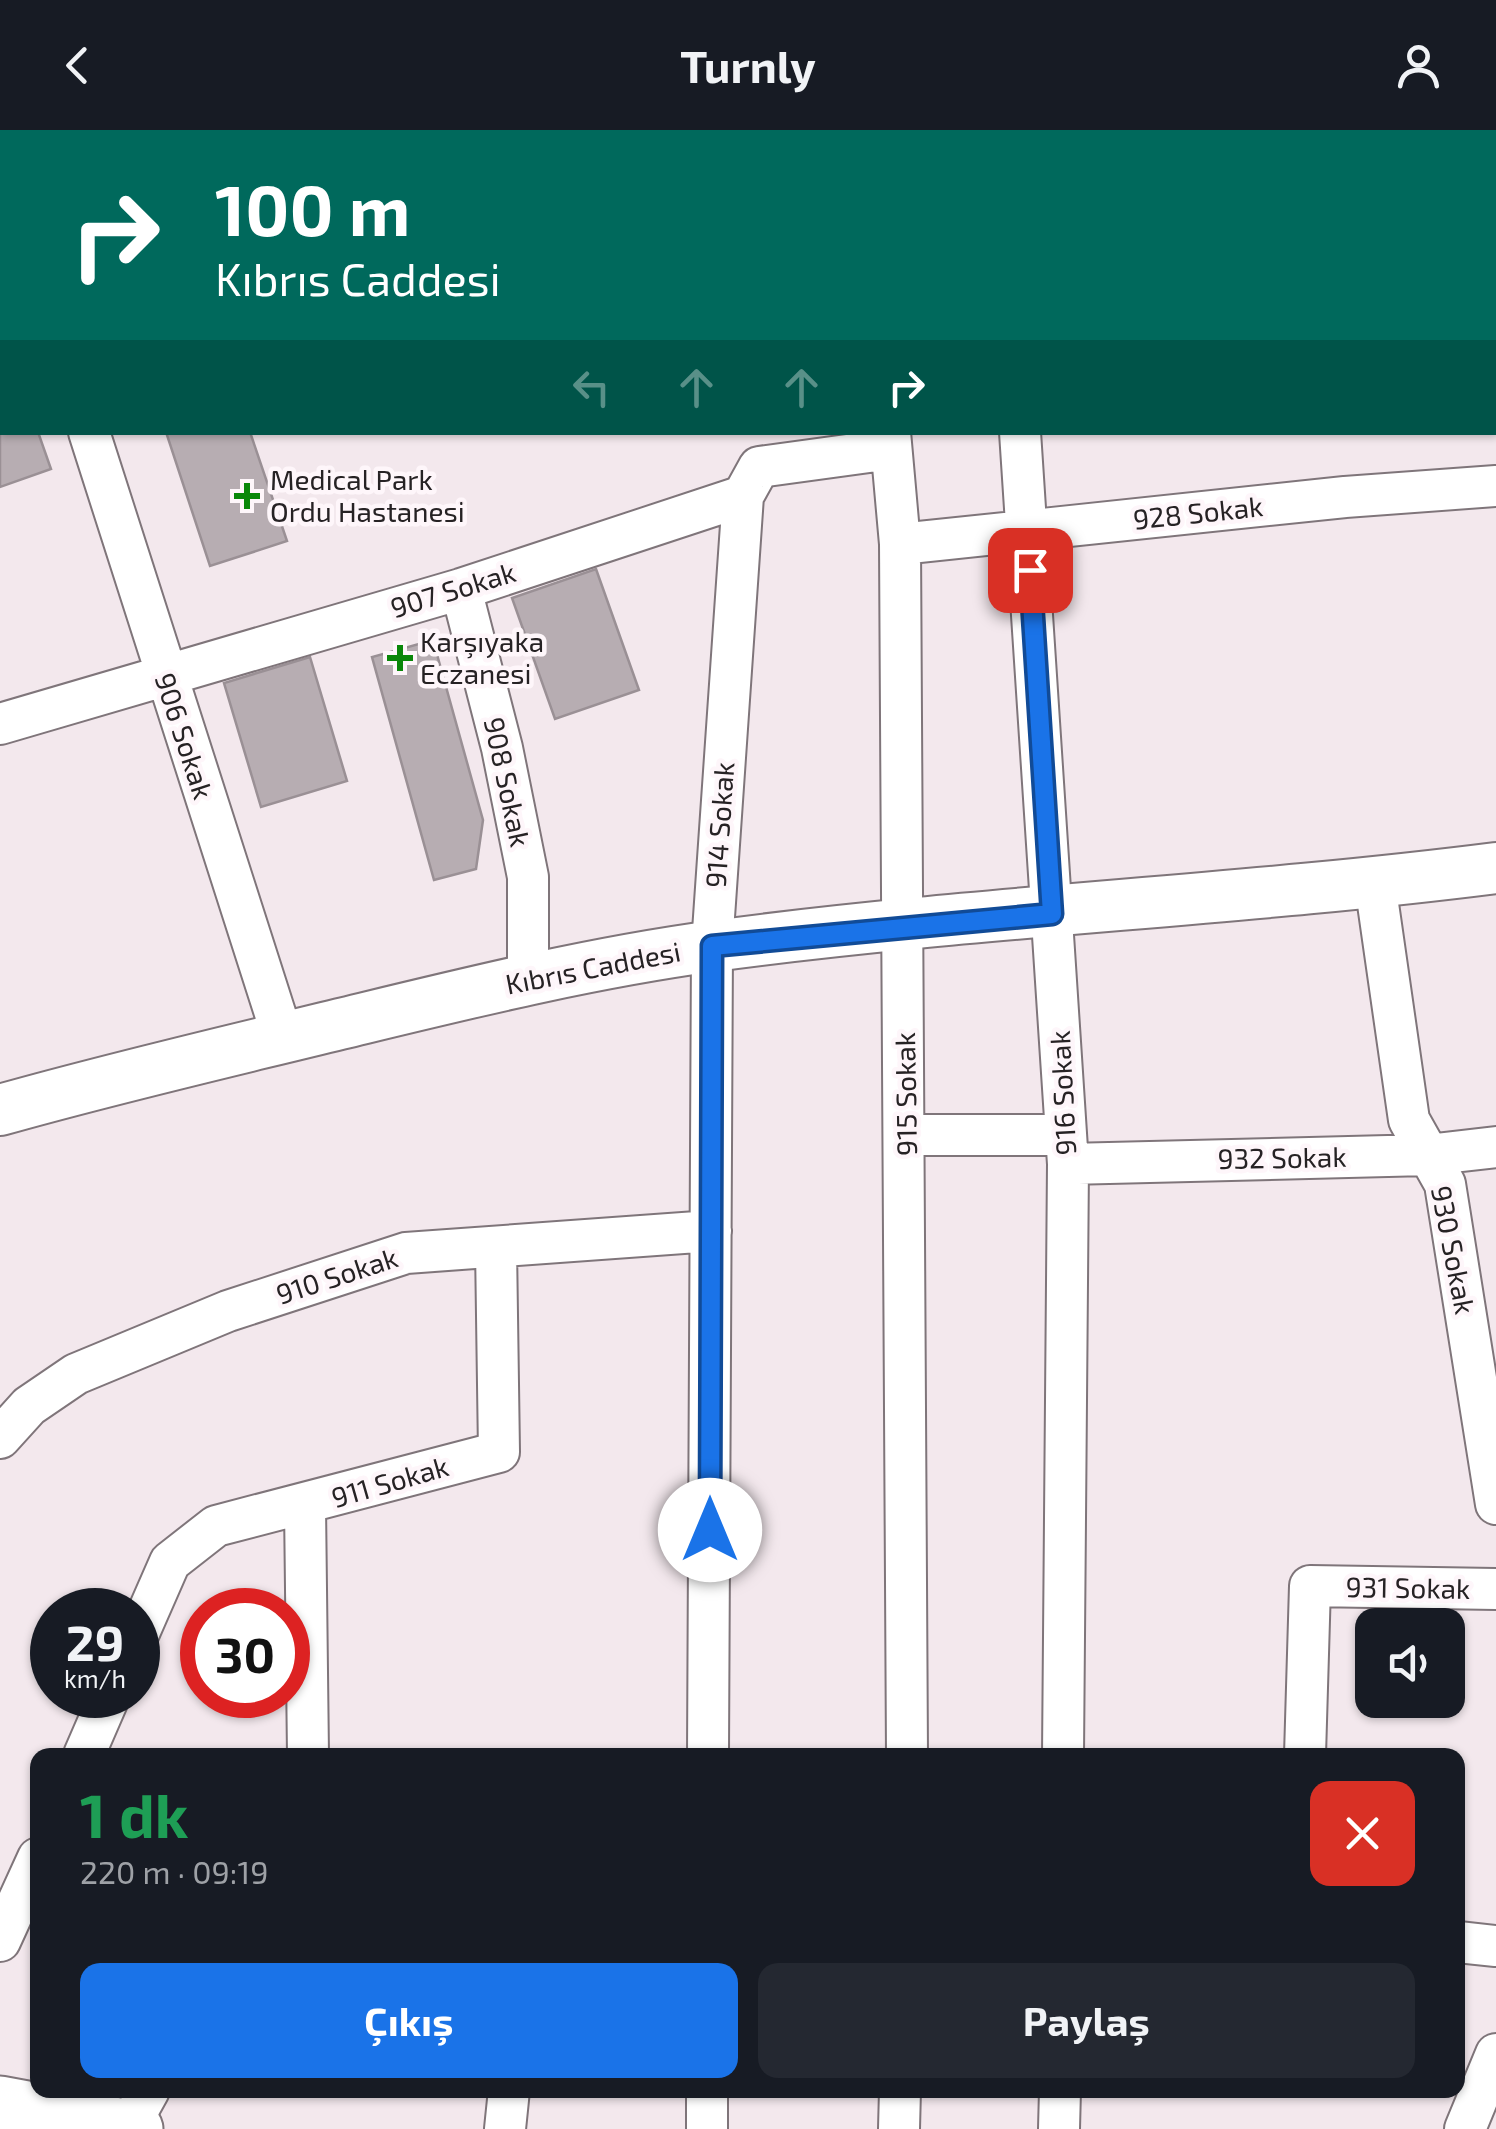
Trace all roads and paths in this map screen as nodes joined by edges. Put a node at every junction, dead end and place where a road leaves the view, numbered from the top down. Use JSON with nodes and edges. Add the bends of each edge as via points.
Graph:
{"nodes":[{"id":1,"x":90,"y":435,"type":"edge"},
{"id":2,"x":1020,"y":435,"type":"edge"},
{"id":3,"x":890,"y":441,"type":"edge"},
{"id":4,"x":1496,"y":486,"type":"edge"},
{"id":5,"x":743,"y":496,"type":"junction"},
{"id":6,"x":1028,"y":532,"type":"junction"},
{"id":7,"x":900,"y":544,"type":"junction"},
{"id":8,"x":461,"y":589,"type":"junction"},
{"id":9,"x":164,"y":676,"type":"junction"},
{"id":10,"x":0,"y":724,"type":"edge"},
{"id":11,"x":1496,"y":868,"type":"edge"},
{"id":12,"x":1375,"y":883,"type":"junction"},
{"id":13,"x":1052,"y":914,"type":"junction"},
{"id":14,"x":904,"y":925,"type":"junction"},
{"id":15,"x":712,"y":946,"type":"junction"},
{"id":16,"x":528,"y":978,"type":"junction"},
{"id":17,"x":283,"y":1038,"type":"junction"},
{"id":18,"x":0,"y":1110,"type":"edge"},
{"id":19,"x":906,"y":1135,"type":"junction"},
{"id":20,"x":1496,"y":1147,"type":"edge"},
{"id":21,"x":1067,"y":1150,"type":"junction"},
{"id":22,"x":1427,"y":1155,"type":"junction"},
{"id":23,"x":711,"y":1231,"type":"junction"},
{"id":24,"x":496,"y":1247,"type":"junction"},
{"id":25,"x":1489,"y":1414,"type":"edge"},
{"id":26,"x":0,"y":1438,"type":"edge"},
{"id":27,"x":1496,"y":1504,"type":"edge"},
{"id":28,"x":304,"y":1506,"type":"junction"},
{"id":29,"x":159,"y":1588,"type":"edge"},
{"id":30,"x":1496,"y":1589,"type":"edge"},
{"id":31,"x":100,"y":1718,"type":"edge"},
{"id":32,"x":87,"y":1748,"type":"edge"},
{"id":33,"x":308,"y":1748,"type":"edge"},
{"id":34,"x":708,"y":1748,"type":"edge"},
{"id":35,"x":907,"y":1748,"type":"edge"},
{"id":36,"x":1062,"y":1748,"type":"edge"},
{"id":37,"x":1305,"y":1748,"type":"edge"},
{"id":38,"x":30,"y":1876,"type":"edge"},
{"id":39,"x":0,"y":1942,"type":"edge"},
{"id":40,"x":1465,"y":1943,"type":"edge"},
{"id":41,"x":1496,"y":1946,"type":"edge"},
{"id":42,"x":1496,"y":2054,"type":"edge"},
{"id":43,"x":145,"y":2098,"type":"edge"},
{"id":44,"x":508,"y":2098,"type":"edge"},
{"id":45,"x":707,"y":2098,"type":"edge"},
{"id":46,"x":900,"y":2098,"type":"edge"},
{"id":47,"x":1060,"y":2098,"type":"edge"},
{"id":48,"x":0,"y":2104,"type":"edge"},
{"id":49,"x":132,"y":2128,"type":"edge"},
{"id":50,"x":505,"y":2129,"type":"edge"},
{"id":51,"x":706,"y":2129,"type":"edge"},
{"id":52,"x":900,"y":2129,"type":"edge"},
{"id":53,"x":1060,"y":2129,"type":"edge"},
{"id":54,"x":1465,"y":2129,"type":"edge"}],
"edges":[{"from":1,"to":9,"type":"street","name":"906 Sokak"},
{"from":2,"to":6,"type":"street","name":"916 Sokak"},
{"from":3,"to":5,"type":"street","name":"907 Sokak","via":[[759,468]]},
{"from":3,"to":7,"type":"street","name":"915 Sokak"},
{"from":4,"to":6,"type":"street","name":"928 Sokak"},
{"from":5,"to":8,"type":"street","name":"907 Sokak"},
{"from":5,"to":15,"type":"street","name":"914 Sokak"},
{"from":6,"to":7,"type":"street","name":"928 Sokak"},
{"from":6,"to":13,"type":"street","name":"916 Sokak"},
{"from":7,"to":14,"type":"street","name":"915 Sokak"},
{"from":8,"to":9,"type":"street","name":"907 Sokak"},
{"from":8,"to":16,"type":"street","name":"908 Sokak","via":[[528,877]]},
{"from":9,"to":10,"type":"street","name":"907 Sokak"},
{"from":9,"to":17,"type":"street","name":"906 Sokak"},
{"from":11,"to":12,"type":"street","name":"Kıbrıs Caddesi"},
{"from":12,"to":13,"type":"street","name":"Kıbrıs Caddesi","via":[[1170,897]]},
{"from":12,"to":22,"type":"street","name":"930 Sokak","via":[[1410,1120]]},
{"from":13,"to":14,"type":"street","name":"Kıbrıs Caddesi"},
{"from":13,"to":21,"type":"street","name":"916 Sokak"},
{"from":14,"to":15,"type":"street","name":"Kıbrıs Caddesi"},
{"from":14,"to":19,"type":"street","name":"915 Sokak"},
{"from":15,"to":16,"type":"street","name":"Kıbrıs Caddesi"},
{"from":15,"to":23,"type":"street","name":"914 Sokak"},
{"from":16,"to":17,"type":"street","name":"Kıbrıs Caddesi"},
{"from":17,"to":18,"type":"street","name":"Kıbrıs Caddesi"},
{"from":19,"to":21,"type":"street","name":"932 Sokak"},
{"from":19,"to":35,"type":"street","name":"915 Sokak"},
{"from":20,"to":22,"type":"street","name":"932 Sokak"},
{"from":21,"to":22,"type":"street","name":"932 Sokak"},
{"from":21,"to":36,"type":"street","name":"916 Sokak"},
{"from":22,"to":25,"type":"street","name":"930 Sokak","via":[[1445,1184]]},
{"from":23,"to":24,"type":"street","name":"910 Sokak"},
{"from":23,"to":34,"type":"street","name":"914 Sokak"},
{"from":24,"to":26,"type":"street","name":"910 Sokak","via":[[406,1253],[228,1311],[76,1374],[28,1406]]},
{"from":24,"to":28,"type":"street","name":"911 Sokak","via":[[499,1452]]},
{"from":25,"to":27,"type":"street","name":"930 Sokak"},
{"from":28,"to":29,"type":"street","name":"911 Sokak","via":[[216,1526],[170,1562]]},
{"from":28,"to":33,"type":"street"},
{"from":30,"to":37,"type":"street","name":"931 Sokak","via":[[1310,1586]]},
{"from":31,"to":32,"type":"street"},
{"from":38,"to":39,"type":"street"},
{"from":40,"to":41,"type":"street"},
{"from":42,"to":54,"type":"street"},
{"from":43,"to":49,"type":"street"},
{"from":44,"to":50,"type":"street"},
{"from":45,"to":51,"type":"street"},
{"from":46,"to":52,"type":"street"},
{"from":47,"to":53,"type":"street"},
{"from":48,"to":49,"type":"main road"}]}
